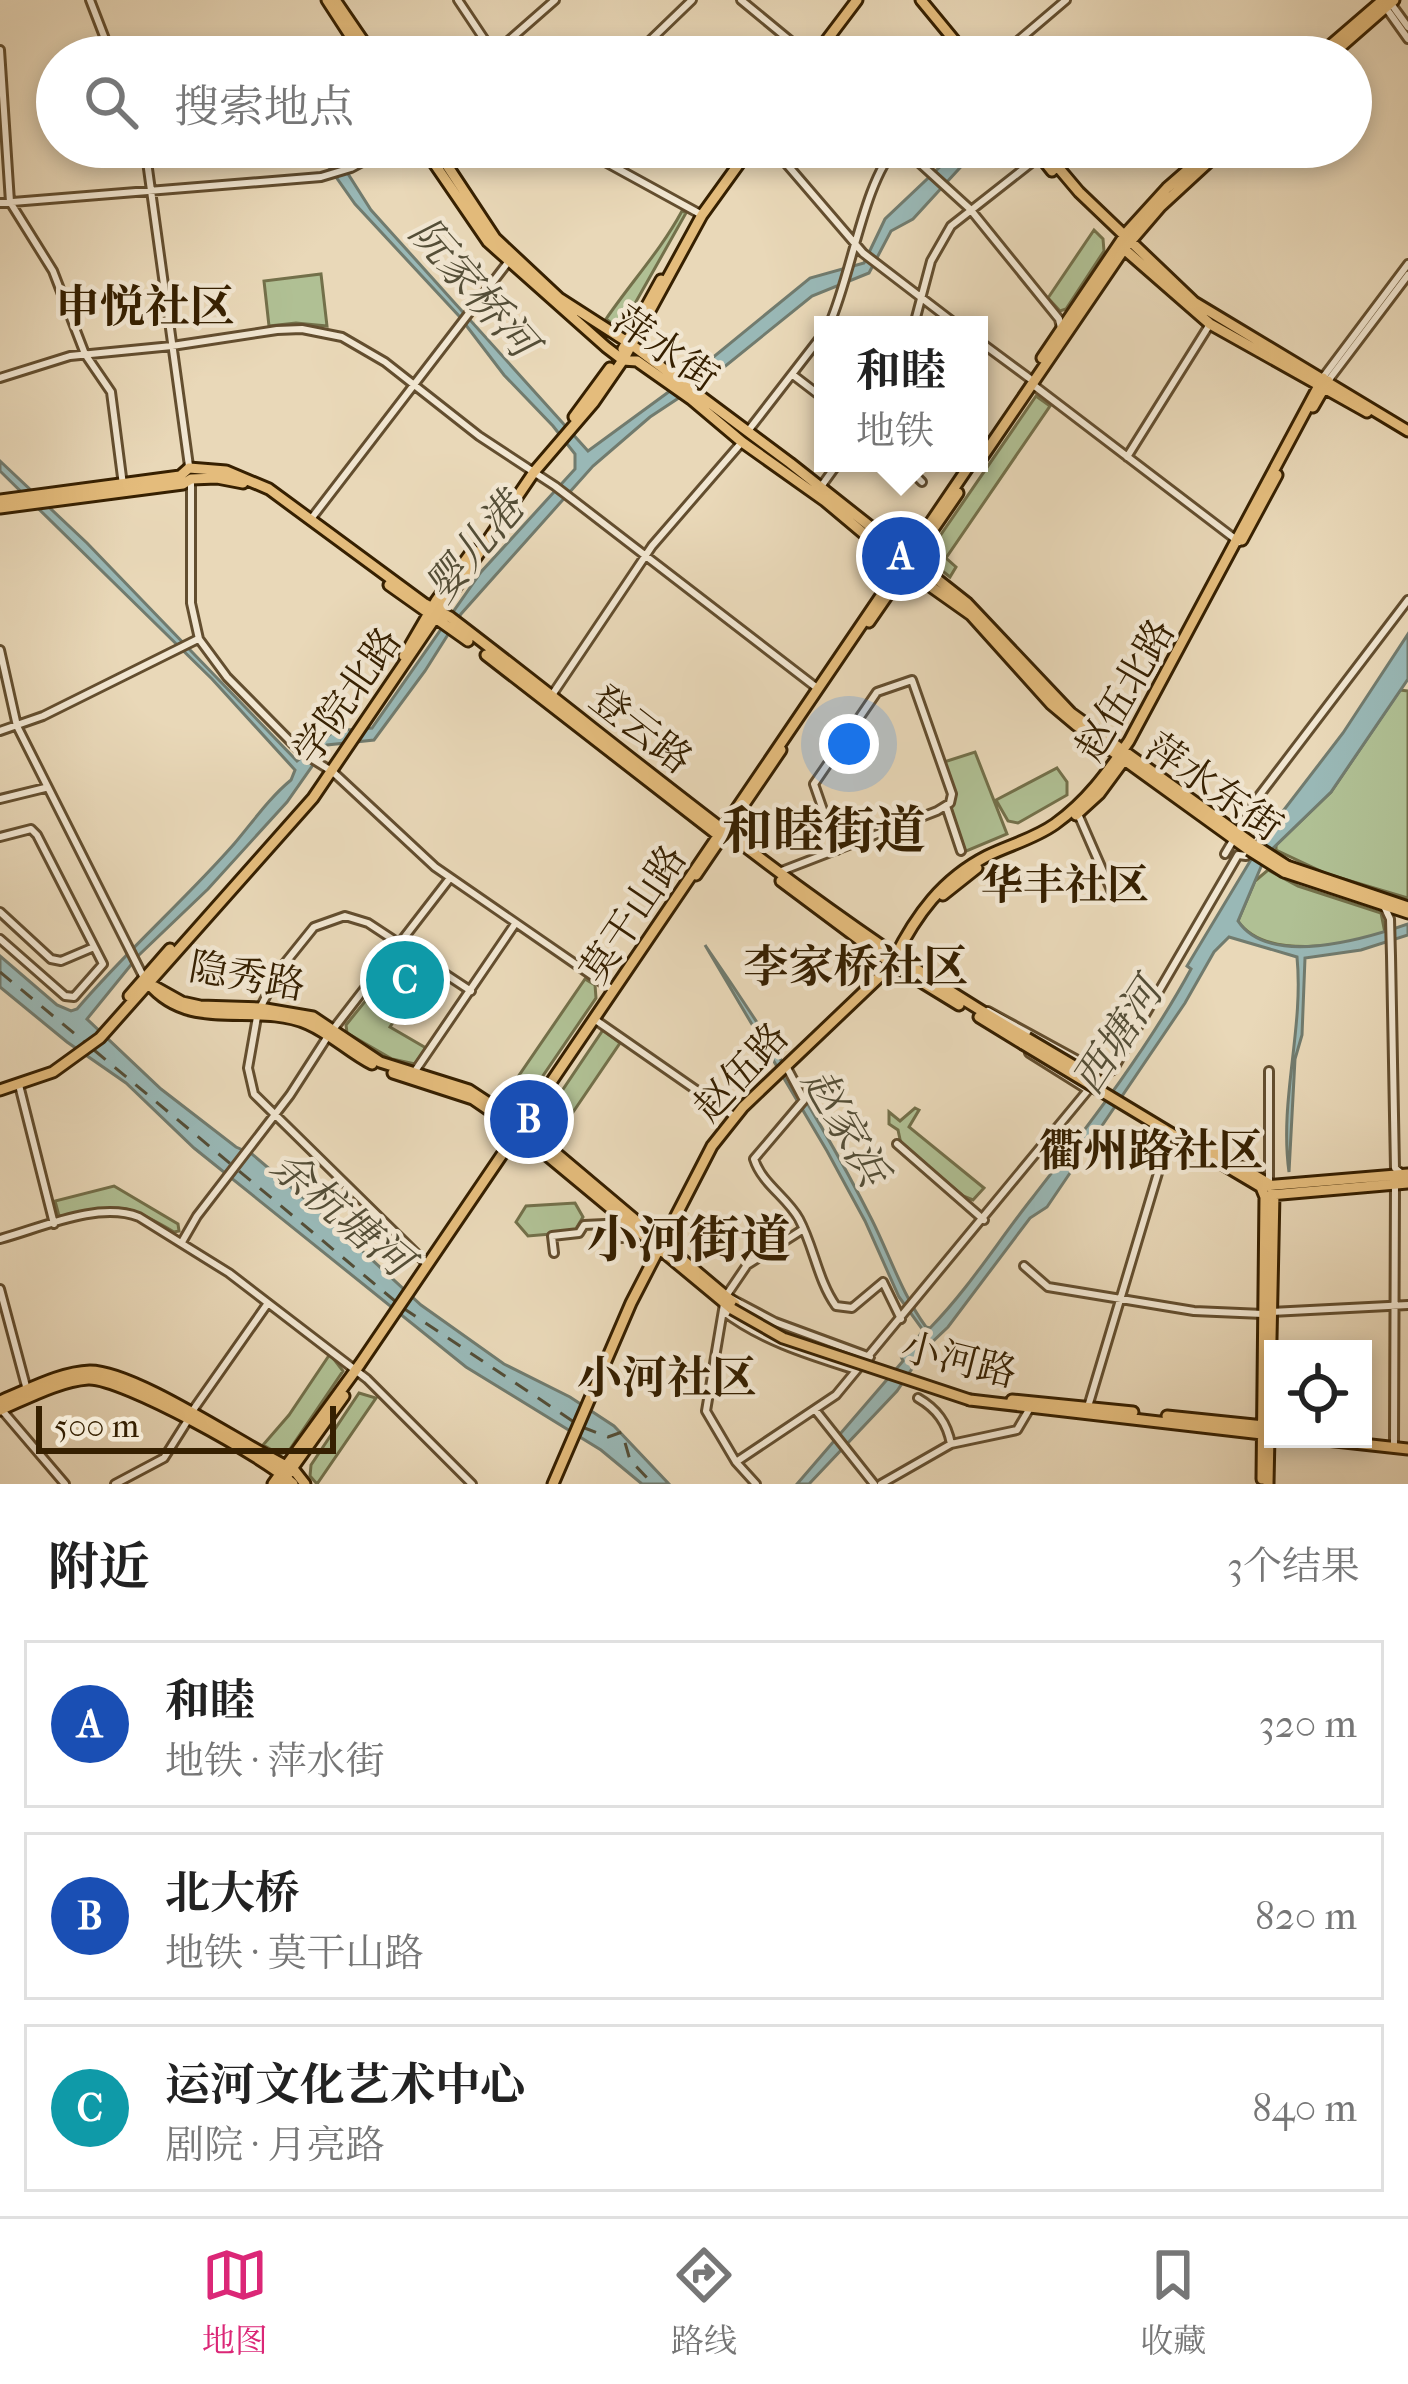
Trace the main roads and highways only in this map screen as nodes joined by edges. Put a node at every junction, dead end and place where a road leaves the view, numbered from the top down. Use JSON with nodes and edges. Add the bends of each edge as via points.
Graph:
{"nodes":[{"id":1,"x":331,"y":0,"type":"edge"},
{"id":2,"x":854,"y":0,"type":"edge"},
{"id":3,"x":918,"y":0,"type":"edge"},
{"id":4,"x":1386,"y":2,"type":"edge"},
{"id":5,"x":352,"y":36,"type":"edge"},
{"id":6,"x":358,"y":36,"type":"edge"},
{"id":7,"x":827,"y":36,"type":"edge"},
{"id":8,"x":947,"y":36,"type":"edge"},
{"id":9,"x":1343,"y":36,"type":"edge"},
{"id":10,"x":1351,"y":36,"type":"edge"},
{"id":11,"x":437,"y":168,"type":"edge"},
{"id":12,"x":449,"y":168,"type":"edge"},
{"id":13,"x":734,"y":168,"type":"edge"},
{"id":14,"x":1055,"y":168,"type":"edge"},
{"id":15,"x":1190,"y":168,"type":"edge"},
{"id":16,"x":1202,"y":168,"type":"edge"},
{"id":17,"x":1125,"y":241,"type":"junction"},
{"id":18,"x":629,"y":344,"type":"junction"},
{"id":19,"x":621,"y":358,"type":"junction"},
{"id":20,"x":1030,"y":381,"type":"junction"},
{"id":21,"x":673,"y":383,"type":"junction"},
{"id":22,"x":1323,"y":383,"type":"junction"},
{"id":23,"x":1408,"y":434,"type":"edge"},
{"id":24,"x":744,"y":437,"type":"junction"},
{"id":25,"x":988,"y":439,"type":"edge"},
{"id":26,"x":988,"y":445,"type":"edge"},
{"id":27,"x":970,"y":472,"type":"edge"},
{"id":28,"x":190,"y":473,"type":"junction"},
{"id":29,"x":39,"y":499,"type":"junction"},
{"id":30,"x":4,"y":503,"type":"edge"},
{"id":31,"x":906,"y":563,"type":"junction"},
{"id":32,"x":434,"y":612,"type":"junction"},
{"id":33,"x":1124,"y":755,"type":"junction"},
{"id":34,"x":721,"y":833,"type":"junction"},
{"id":35,"x":1286,"y":869,"type":"junction"},
{"id":36,"x":1405,"y":910,"type":"edge"},
{"id":37,"x":895,"y":960,"type":"junction"},
{"id":38,"x":146,"y":981,"type":"junction"},
{"id":39,"x":614,"y":990,"type":"junction"},
{"id":40,"x":330,"y":1033,"type":"junction"},
{"id":41,"x":64,"y":1063,"type":"junction"},
{"id":42,"x":0,"y":1087,"type":"edge"},
{"id":43,"x":521,"y":1128,"type":"junction"},
{"id":44,"x":1399,"y":1177,"type":"edge"},
{"id":45,"x":1267,"y":1190,"type":"junction"},
{"id":46,"x":661,"y":1247,"type":"junction"},
{"id":47,"x":419,"y":1280,"type":"junction"},
{"id":48,"x":1270,"y":1340,"type":"edge"},
{"id":49,"x":971,"y":1397,"type":"junction"},
{"id":50,"x":0,"y":1407,"type":"edge"},
{"id":51,"x":1087,"y":1410,"type":"junction"},
{"id":52,"x":189,"y":1416,"type":"junction"},
{"id":53,"x":1264,"y":1430,"type":"edge"},
{"id":54,"x":1372,"y":1440,"type":"edge"},
{"id":55,"x":1372,"y":1444,"type":"edge"},
{"id":56,"x":1408,"y":1447,"type":"edge"},
{"id":57,"x":1267,"y":1448,"type":"edge"},
{"id":58,"x":285,"y":1477,"type":"edge"},
{"id":59,"x":1265,"y":1481,"type":"edge"},
{"id":60,"x":305,"y":1484,"type":"edge"},
{"id":61,"x":556,"y":1484,"type":"edge"}],
"edges":[{"from":1,"to":5,"type":"main road"},
{"from":1,"to":6,"type":"main road"},
{"from":2,"to":7,"type":"main road"},
{"from":3,"to":8,"type":"main road"},
{"from":4,"to":9,"type":"main road"},
{"from":4,"to":10,"type":"main road"},
{"from":11,"to":19,"type":"main road","name":"萍水街","via":[[488,242]]},
{"from":12,"to":18,"type":"main road","name":"萍水街","via":[[494,238],[559,298]]},
{"from":13,"to":18,"type":"main road","name":"学院北路"},
{"from":14,"to":17,"type":"main road"},
{"from":15,"to":17,"type":"main road","name":"莫干山路"},
{"from":16,"to":17,"type":"main road","name":"莫干山路"},
{"from":17,"to":20,"type":"main road","name":"莫干山路"},
{"from":17,"to":20,"type":"main road","name":"莫干山路"},
{"from":17,"to":22,"type":"main road","via":[[1205,309]]},
{"from":17,"to":22,"type":"main road","via":[[1210,324]]},
{"from":18,"to":19,"type":"main road","name":"学院北路"},
{"from":18,"to":21,"type":"main road","name":"萍水街"},
{"from":19,"to":21,"type":"main road","name":"萍水街"},
{"from":19,"to":32,"type":"main road","name":"学院北路"},
{"from":20,"to":25,"type":"main road","name":"莫干山路"},
{"from":20,"to":26,"type":"main road","name":"莫干山路"},
{"from":21,"to":24,"type":"main road","name":"萍水街"},
{"from":22,"to":23,"type":"main road"},
{"from":22,"to":33,"type":"main road","name":"赵伍北路"},
{"from":24,"to":31,"type":"main road","name":"萍水街"},
{"from":24,"to":31,"type":"main road","name":"萍水街","via":[[820,488]]},
{"from":27,"to":31,"type":"main road","name":"莫干山路"},
{"from":28,"to":29,"type":"main road","name":"登云路"},
{"from":28,"to":29,"type":"main road","name":"登云路","via":[[183,484]]},
{"from":28,"to":32,"type":"main road","name":"登云路","via":[[272,496]]},
{"from":28,"to":32,"type":"main road","name":"登云路","via":[[226,471],[253,481]]},
{"from":29,"to":30,"type":"main road","name":"登云路"},
{"from":31,"to":33,"type":"main road","name":"萍水东街","via":[[995,630],[1050,693]]},
{"from":31,"to":34,"type":"main road","name":"莫干山路"},
{"from":31,"to":34,"type":"main road","name":"莫干山路"},
{"from":32,"to":34,"type":"main road","name":"登云路"},
{"from":32,"to":38,"type":"main road","name":"学院北路","via":[[329,770]]},
{"from":33,"to":35,"type":"main road","name":"萍水东街","bridge":true},
{"from":33,"to":37,"type":"main road","name":"赵伍北路","via":[[1077,814],[960,880]]},
{"from":33,"to":37,"type":"main road","name":"赵伍北路","via":[[1049,828],[947,882]]},
{"from":34,"to":37,"type":"main road","name":"登云路"},
{"from":34,"to":37,"type":"main road","name":"登云路"},
{"from":34,"to":39,"type":"main road","name":"莫干山路"},
{"from":35,"to":36,"type":"main road","name":"萍水东街"},
{"from":35,"to":36,"type":"main road","name":"萍水东街"},
{"from":37,"to":45,"type":"main road","name":"登云路","bridge":true},
{"from":37,"to":46,"type":"main road","name":"赵伍路","via":[[735,1117]]},
{"from":38,"to":40,"type":"main road","name":"隐秀路","via":[[188,1011],[259,1012]]},
{"from":38,"to":41,"type":"main road","name":"学院北路"},
{"from":39,"to":43,"type":"main road","name":"莫干山路"},
{"from":39,"to":43,"type":"main road","name":"莫干山路"},
{"from":40,"to":43,"type":"main road","name":"隐秀路","via":[[375,1065],[473,1099]]},
{"from":40,"to":43,"type":"main road","name":"隐秀路","via":[[380,1062],[469,1090]]},
{"from":41,"to":42,"type":"main road","name":"学院北路"},
{"from":41,"to":42,"type":"main road","name":"学院北路"},
{"from":43,"to":46,"type":"main road"},
{"from":43,"to":46,"type":"main road"},
{"from":43,"to":47,"type":"main road","name":"莫干山路"},
{"from":43,"to":47,"type":"main road","name":"莫干山路"},
{"from":44,"to":45,"type":"main road"},
{"from":45,"to":48,"type":"main road"},
{"from":46,"to":49,"type":"main road","name":"小河路","bridge":true,"via":[[728,1305],[783,1338]]},
{"from":46,"to":61,"type":"main road","name":"赵伍路"},
{"from":47,"to":58,"type":"main road"},
{"from":49,"to":51,"type":"main road","name":"小河路"},
{"from":49,"to":51,"type":"main road","name":"小河路"},
{"from":50,"to":52,"type":"main road","via":[[98,1379]]},
{"from":50,"to":52,"type":"main road","via":[[73,1374],[102,1372]]},
{"from":51,"to":53,"type":"main road","name":"小河路"},
{"from":52,"to":58,"type":"main road"},
{"from":54,"to":56,"type":"main road"},
{"from":55,"to":56,"type":"main road"},
{"from":57,"to":59,"type":"main road"},
{"from":58,"to":60,"type":"main road"}]}
